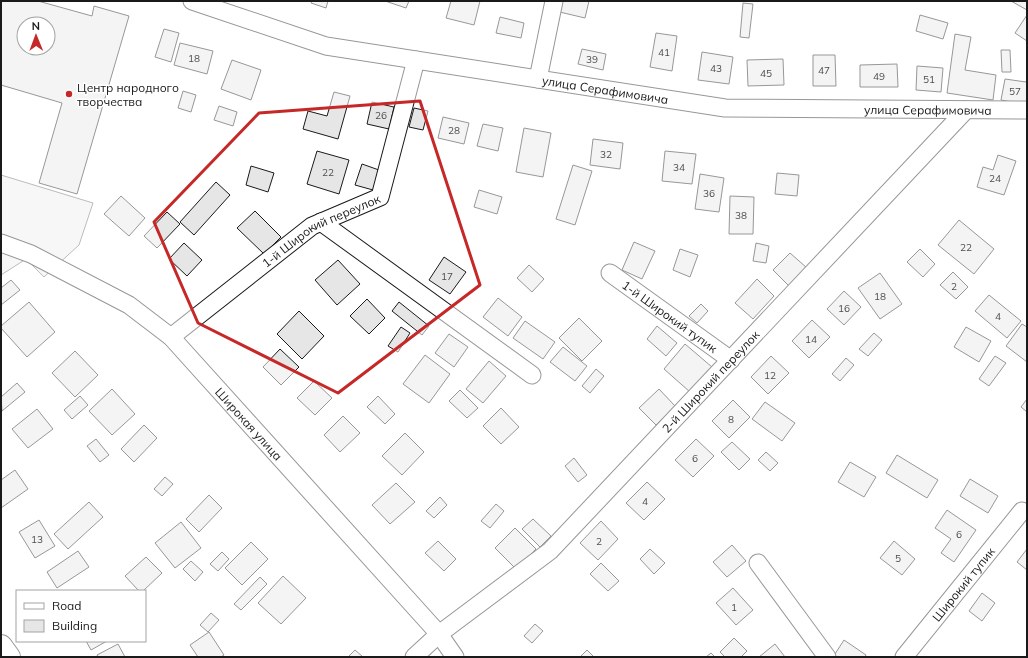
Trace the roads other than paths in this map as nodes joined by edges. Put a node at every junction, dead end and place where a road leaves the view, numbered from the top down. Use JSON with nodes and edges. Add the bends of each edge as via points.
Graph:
{"nodes":[{"id":1,"x":192,"y":1,"type":"edge"},
{"id":2,"x":554,"y":1,"type":"edge"},
{"id":3,"x":416,"y":60,"type":"junction"},
{"id":4,"x":538,"y":79,"type":"junction"},
{"id":5,"x":966,"y":110,"type":"junction"},
{"id":6,"x":1027,"y":110,"type":"edge"},
{"id":7,"x":321,"y":222,"type":"junction"},
{"id":8,"x":1,"y":242,"type":"edge"},
{"id":9,"x":610,"y":273,"type":"dead end"},
{"id":10,"x":171,"y":337,"type":"junction"},
{"id":11,"x":731,"y":360,"type":"junction"},
{"id":12,"x":532,"y":375,"type":"dead end"},
{"id":13,"x":1022,"y":511,"type":"dead end"},
{"id":14,"x":758,"y":563,"type":"dead end"},
{"id":15,"x":439,"y":634,"type":"junction"},
{"id":16,"x":1,"y":646,"type":"edge"},
{"id":17,"x":9,"y":657,"type":"edge"},
{"id":18,"x":414,"y":657,"type":"edge"},
{"id":19,"x":455,"y":657,"type":"edge"},
{"id":20,"x":827,"y":657,"type":"edge"},
{"id":21,"x":904,"y":657,"type":"edge"}],
"edges":[{"from":1,"to":3,"type":"street","name":"улица Серафимовича","via":[[326,46]]},
{"from":2,"to":4,"type":"street"},
{"from":3,"to":4,"type":"street","name":"улица Серафимовича"},
{"from":3,"to":7,"type":"street","name":"1-й Широкий переулок","via":[[380,197]]},
{"from":4,"to":5,"type":"street","name":"улица Серафимовича","via":[[725,108]]},
{"from":5,"to":6,"type":"street","name":"улица Серафимовича"},
{"from":5,"to":11,"type":"street","name":"2-й Широкий переулок"},
{"from":7,"to":10,"type":"street","name":"1-й Широкий переулок","via":[[312,226]]},
{"from":7,"to":12,"type":"street"},
{"from":8,"to":10,"type":"street","name":"Широкая улица","via":[[31,254],[129,305]]},
{"from":9,"to":11,"type":"street","name":"1-й Широкий тупик"},
{"from":10,"to":15,"type":"street","name":"Широкая улица"},
{"from":11,"to":15,"type":"street","name":"2-й Широкий переулок","via":[[550,551]]},
{"from":13,"to":21,"type":"street","name":"Широкий тупик"},
{"from":14,"to":20,"type":"street"},
{"from":15,"to":18,"type":"street","name":"2-й Широкий переулок"},
{"from":15,"to":19,"type":"street","name":"Широкая улица"},
{"from":16,"to":17,"type":"main road"}]}
